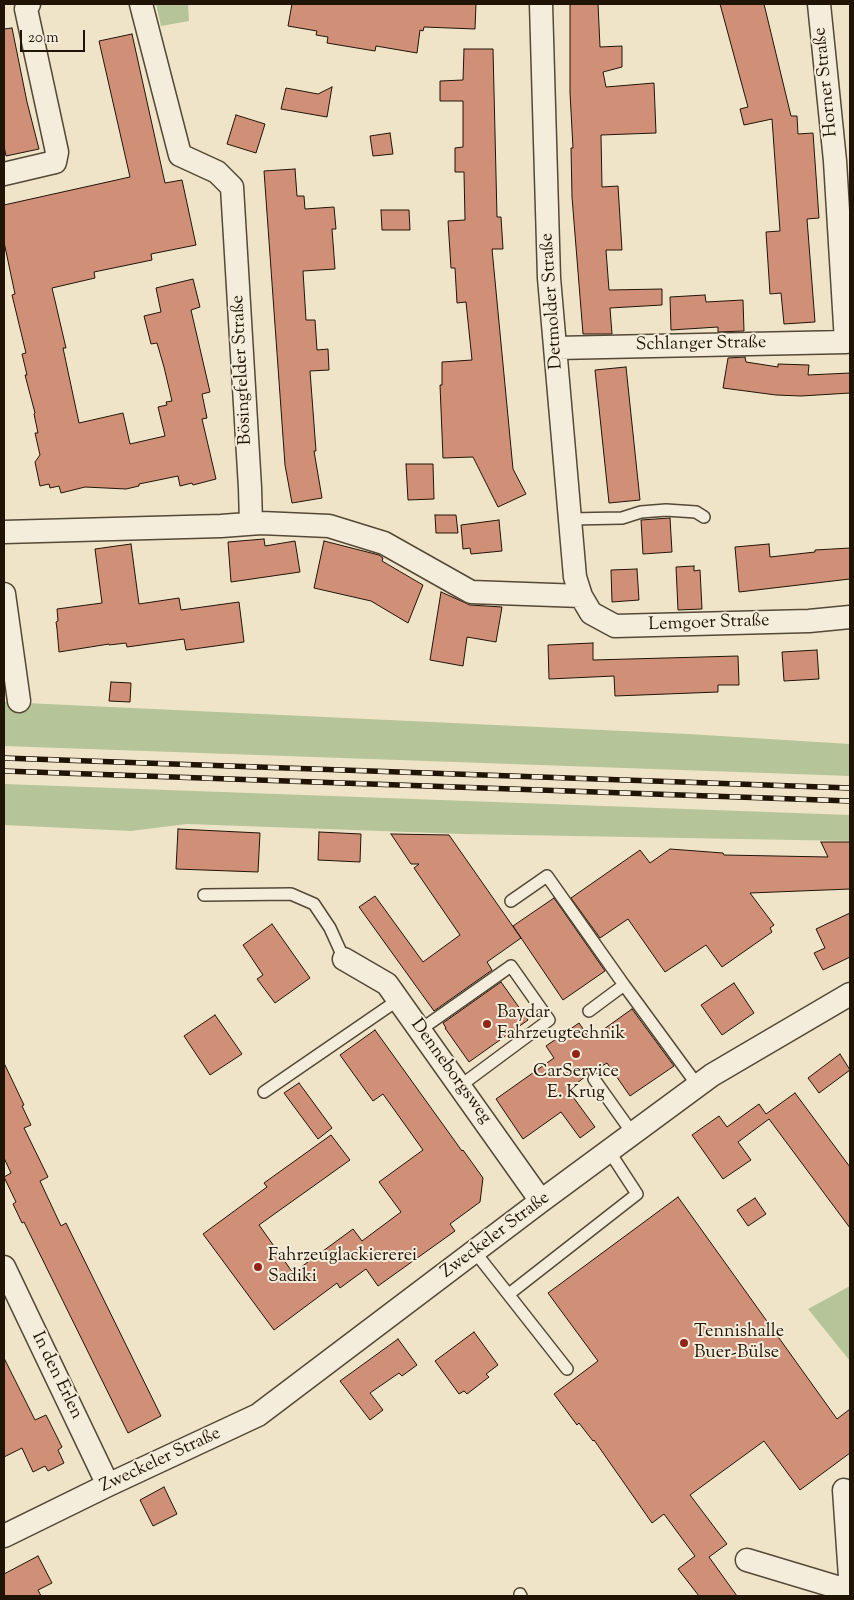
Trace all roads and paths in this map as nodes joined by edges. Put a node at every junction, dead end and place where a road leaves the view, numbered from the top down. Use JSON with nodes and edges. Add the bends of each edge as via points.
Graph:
{"nodes":[{"id":1,"x":30,"y":4,"type":"edge"},
{"id":2,"x":142,"y":4,"type":"edge"},
{"id":3,"x":541,"y":4,"type":"edge"},
{"id":4,"x":819,"y":4,"type":"edge"},
{"id":5,"x":842,"y":160,"type":"edge"},
{"id":6,"x":4,"y":174,"type":"edge"},
{"id":7,"x":846,"y":342,"type":"joint"},
{"id":8,"x":556,"y":348,"type":"junction"},
{"id":9,"x":704,"y":517,"type":"dead end"},
{"id":10,"x":570,"y":519,"type":"junction"},
{"id":11,"x":251,"y":523,"type":"junction"},
{"id":12,"x":4,"y":532,"type":"edge"},
{"id":13,"x":4,"y":594,"type":"edge"},
{"id":14,"x":580,"y":596,"type":"junction"},
{"id":15,"x":850,"y":617,"type":"edge"},
{"id":16,"x":19,"y":700,"type":"dead end"},
{"id":17,"x":204,"y":895,"type":"dead end"},
{"id":18,"x":512,"y":901,"type":"dead end"},
{"id":19,"x":344,"y":959,"type":"joint"},
{"id":20,"x":624,"y":985,"type":"junction"},
{"id":21,"x":850,"y":994,"type":"edge"},
{"id":22,"x":398,"y":1000,"type":"junction"},
{"id":23,"x":589,"y":1011,"type":"dead end"},
{"id":24,"x":420,"y":1030,"type":"junction"},
{"id":25,"x":594,"y":1079,"type":"dead end"},
{"id":26,"x":460,"y":1086,"type":"junction"},
{"id":27,"x":698,"y":1086,"type":"junction"},
{"id":28,"x":264,"y":1092,"type":"dead end"},
{"id":29,"x":633,"y":1134,"type":"junction"},
{"id":30,"x":609,"y":1152,"type":"junction"},
{"id":31,"x":541,"y":1201,"type":"junction"},
{"id":32,"x":474,"y":1252,"type":"junction"},
{"id":33,"x":4,"y":1267,"type":"edge"},
{"id":34,"x":508,"y":1294,"type":"junction"},
{"id":35,"x":567,"y":1369,"type":"dead end"},
{"id":36,"x":108,"y":1485,"type":"junction"},
{"id":37,"x":844,"y":1490,"type":"dead end"},
{"id":38,"x":4,"y":1536,"type":"edge"},
{"id":39,"x":747,"y":1560,"type":"dead end"},
{"id":40,"x":850,"y":1577,"type":"edge"},
{"id":41,"x":850,"y":1591,"type":"edge"}],
"edges":[{"from":1,"to":6,"type":"street","via":[[26,9],[57,152],[55,162]]},
{"from":2,"to":11,"type":"street","name":"Bösingfelder Straße","via":[[180,155],[216,172],[232,187]]},
{"from":3,"to":8,"type":"street","name":"Detmolder Straße","via":[[550,278]]},
{"from":4,"to":5,"type":"street","name":"Horner Straße"},
{"from":5,"to":7,"type":"street","name":"Horner Straße"},
{"from":7,"to":8,"type":"street","name":"Schlanger Straße"},
{"from":8,"to":10,"type":"street","name":"Detmolder Straße"},
{"from":9,"to":10,"type":"lane","via":[[696,512],[666,510],[641,512],[622,518]]},
{"from":10,"to":14,"type":"street","name":"Detmolder Straße","via":[[575,577]]},
{"from":11,"to":12,"type":"street"},
{"from":11,"to":14,"type":"street","via":[[329,526],[384,543],[471,592]]},
{"from":13,"to":16,"type":"street"},
{"from":14,"to":15,"type":"street","name":"Lemgoer Straße","via":[[591,613],[615,626],[809,622]]},
{"from":17,"to":19,"type":"lane","via":[[291,894],[314,904],[330,928]]},
{"from":18,"to":20,"type":"lane","via":[[547,876]]},
{"from":19,"to":22,"type":"street","name":"Denneborgsweg","via":[[387,984]]},
{"from":20,"to":23,"type":"lane"},
{"from":20,"to":27,"type":"lane"},
{"from":21,"to":27,"type":"street","name":"Zweckeler Straße"},
{"from":22,"to":24,"type":"street","name":"Denneborgsweg"},
{"from":22,"to":28,"type":"lane"},
{"from":24,"to":26,"type":"street","name":"Denneborgsweg"},
{"from":24,"to":26,"type":"lane","via":[[510,966],[548,1020]]},
{"from":25,"to":29,"type":"lane"},
{"from":26,"to":31,"type":"street","name":"Denneborgsweg"},
{"from":27,"to":29,"type":"street","name":"Zweckeler Straße"},
{"from":29,"to":30,"type":"street","name":"Zweckeler Straße"},
{"from":30,"to":31,"type":"street","name":"Zweckeler Straße"},
{"from":30,"to":34,"type":"lane","via":[[637,1194]]},
{"from":31,"to":32,"type":"street","name":"Zweckeler Straße"},
{"from":32,"to":34,"type":"lane"},
{"from":32,"to":36,"type":"street","name":"Zweckeler Straße","via":[[258,1415]]},
{"from":33,"to":36,"type":"street","name":"In den Erlen"},
{"from":34,"to":35,"type":"lane"},
{"from":36,"to":38,"type":"street","name":"Zweckeler Straße"},
{"from":37,"to":40,"type":"street"},
{"from":39,"to":41,"type":"street"}]}
